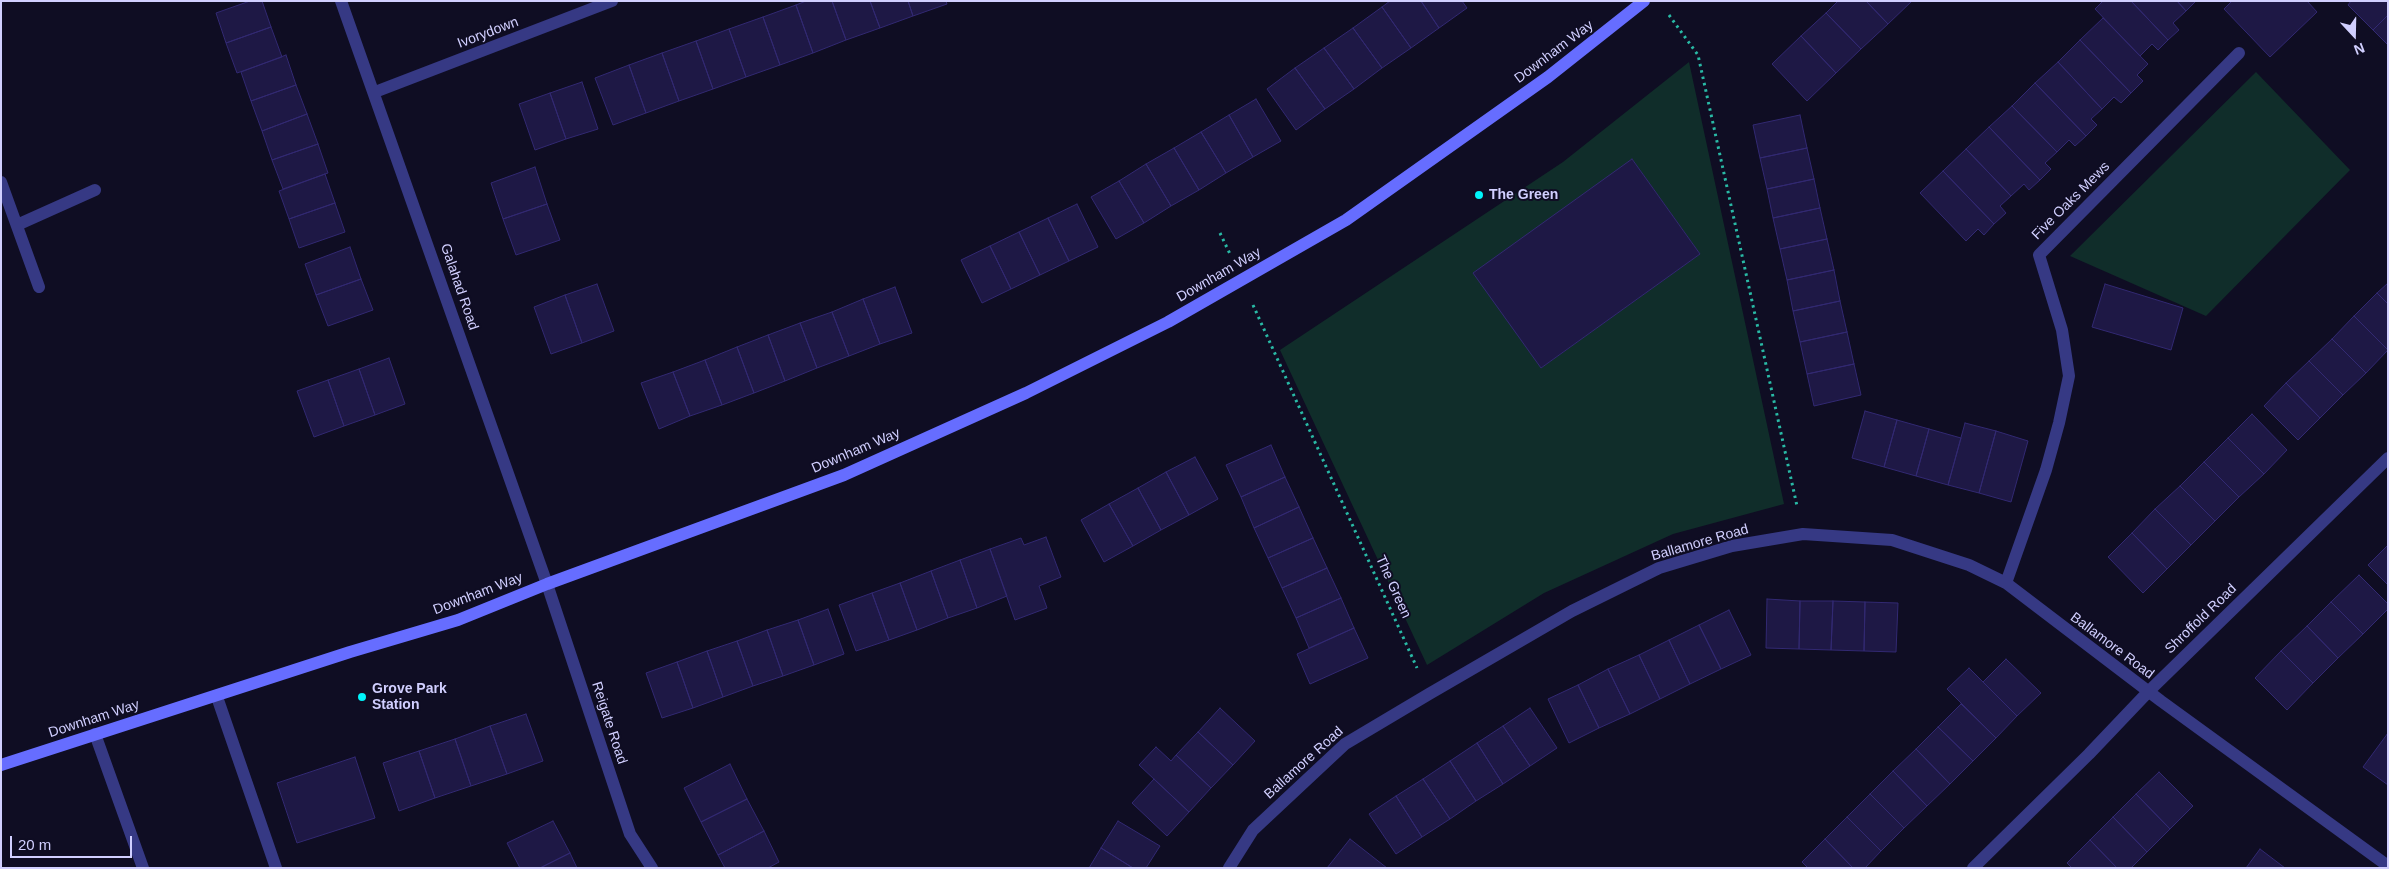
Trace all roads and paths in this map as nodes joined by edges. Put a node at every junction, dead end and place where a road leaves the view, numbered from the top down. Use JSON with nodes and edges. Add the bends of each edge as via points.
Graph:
{"nodes":[{"id":1,"x":342,"y":1,"type":"edge"},
{"id":2,"x":612,"y":1,"type":"edge"},
{"id":3,"x":1644,"y":1,"type":"edge"},
{"id":4,"x":1664,"y":9,"type":"dead end"},
{"id":5,"x":2239,"y":53,"type":"dead end"},
{"id":6,"x":375,"y":92,"type":"junction"},
{"id":7,"x":1,"y":182,"type":"edge"},
{"id":8,"x":95,"y":190,"type":"dead end"},
{"id":9,"x":17,"y":225,"type":"junction"},
{"id":10,"x":1241,"y":279,"type":"junction"},
{"id":11,"x":39,"y":287,"type":"dead end"},
{"id":12,"x":2388,"y":458,"type":"edge"},
{"id":13,"x":1797,"y":506,"type":"dead end"},
{"id":14,"x":2006,"y":583,"type":"junction"},
{"id":15,"x":546,"y":584,"type":"junction"},
{"id":16,"x":1421,"y":676,"type":"dead end"},
{"id":17,"x":2148,"y":692,"type":"junction"},
{"id":18,"x":217,"y":697,"type":"junction"},
{"id":19,"x":95,"y":734,"type":"junction"},
{"id":20,"x":1,"y":765,"type":"edge"},
{"id":21,"x":2388,"y":866,"type":"edge"},
{"id":22,"x":143,"y":868,"type":"edge"},
{"id":23,"x":276,"y":868,"type":"edge"},
{"id":24,"x":652,"y":868,"type":"edge"},
{"id":25,"x":1229,"y":868,"type":"edge"},
{"id":26,"x":1973,"y":868,"type":"edge"}],
"edges":[{"from":1,"to":6,"type":"street","name":"Galahad Road"},
{"from":2,"to":6,"type":"street","name":"Ivorydown"},
{"from":3,"to":10,"type":"street","name":"Downham Way","via":[[1548,77],[1346,220]]},
{"from":4,"to":13,"type":"path","via":[[1698,55]]},
{"from":5,"to":14,"type":"street","name":"Five Oaks Mews","via":[[2039,255],[2062,330],[2069,376],[2046,470]]},
{"from":6,"to":15,"type":"street","name":"Galahad Road"},
{"from":7,"to":9,"type":"street"},
{"from":8,"to":9,"type":"street"},
{"from":9,"to":11,"type":"street"},
{"from":10,"to":15,"type":"street","name":"Downham Way","via":[[1168,322],[1026,393],[844,475]]},
{"from":10,"to":16,"type":"path","name":"The Green"},
{"from":12,"to":17,"type":"street","name":"Shroffold Road"},
{"from":14,"to":17,"type":"street","name":"Ballamore Road"},
{"from":14,"to":25,"type":"street","name":"Ballamore Road","via":[[1969,565],[1892,540],[1803,534],[1732,546],[1659,568],[1572,611],[1345,744],[1253,830]]},
{"from":15,"to":18,"type":"street","name":"Downham Way","via":[[458,620]]},
{"from":15,"to":24,"type":"street","name":"Reigate Road","via":[[630,834]]},
{"from":17,"to":21,"type":"street","name":"Ballamore Road"},
{"from":17,"to":26,"type":"street","name":"Shroffold Road"},
{"from":18,"to":19,"type":"street","name":"Downham Way"},
{"from":18,"to":23,"type":"street"},
{"from":19,"to":20,"type":"street","name":"Downham Way"},
{"from":19,"to":22,"type":"street"}]}
